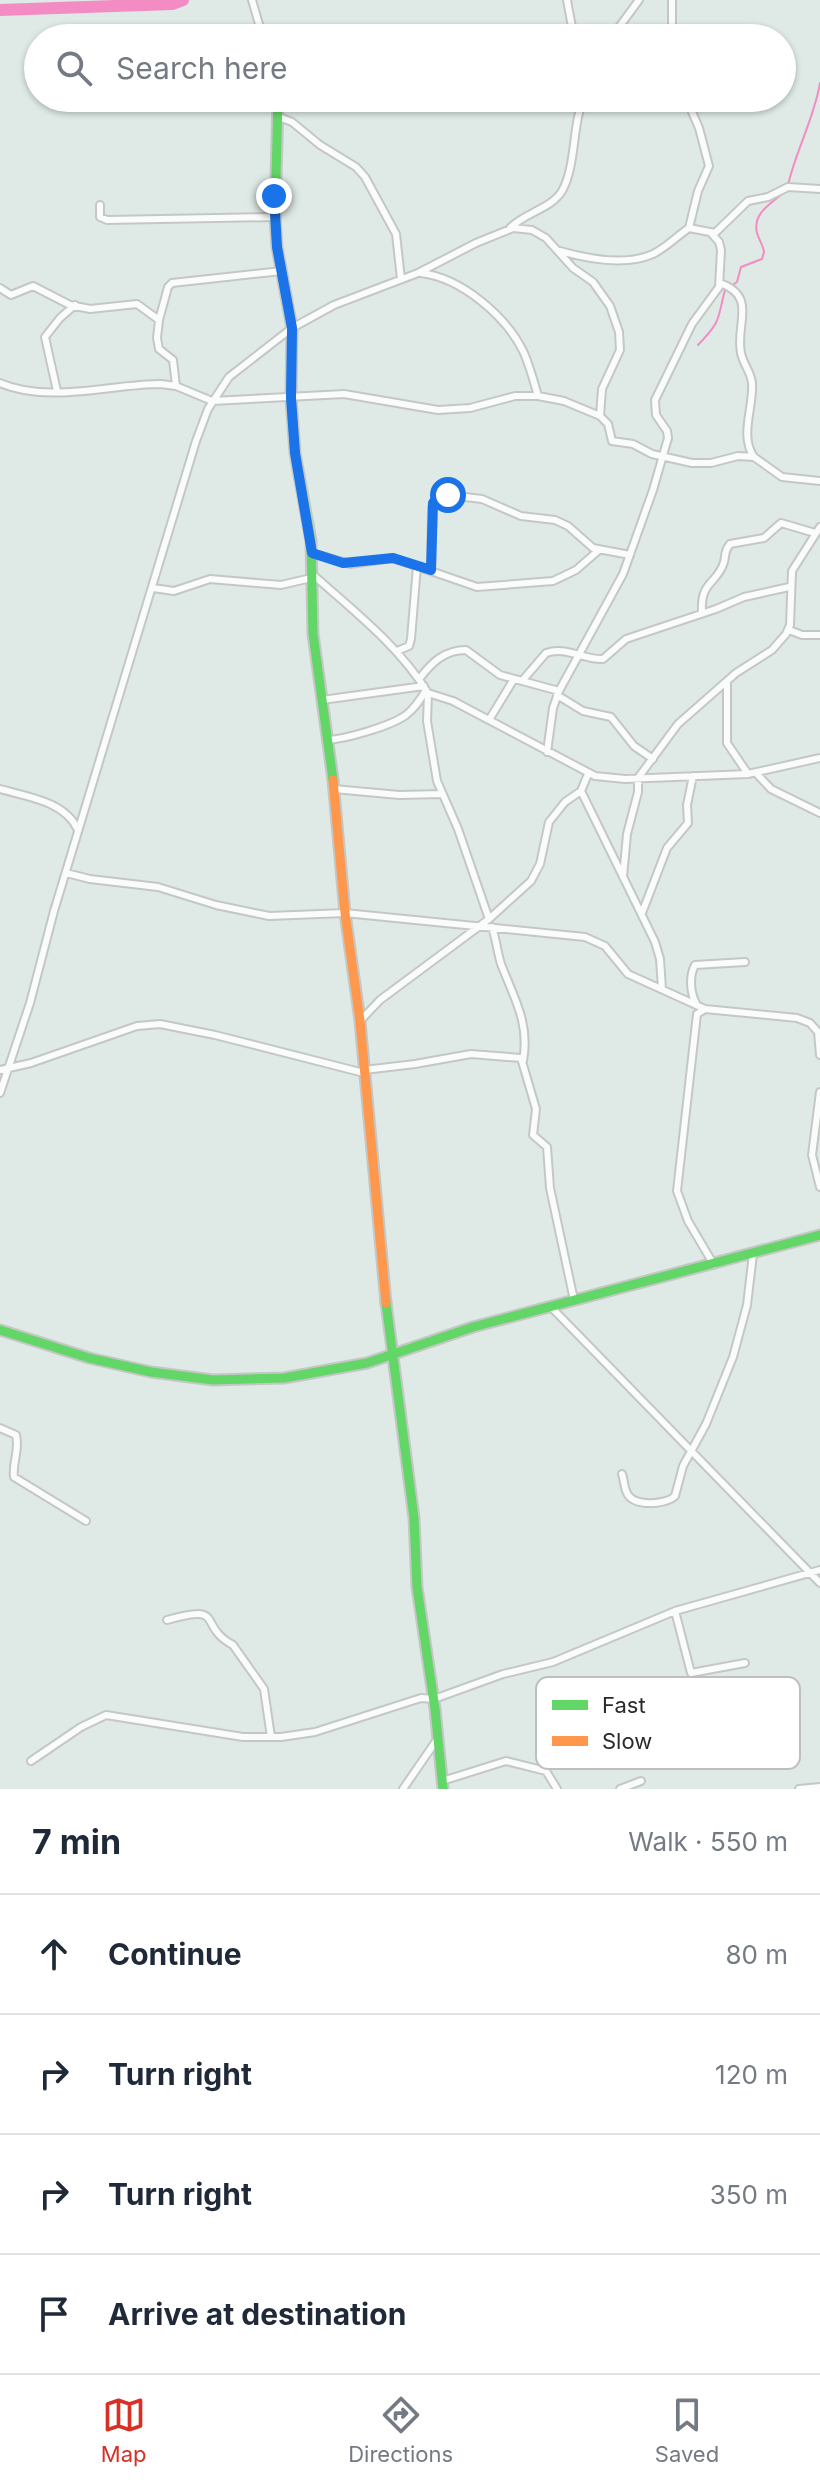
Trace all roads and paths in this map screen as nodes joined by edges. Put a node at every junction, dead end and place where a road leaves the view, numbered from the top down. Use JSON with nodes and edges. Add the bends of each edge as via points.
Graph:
{"nodes":[{"id":1,"x":252,"y":0,"type":"edge"},
{"id":2,"x":567,"y":0,"type":"edge"},
{"id":3,"x":639,"y":0,"type":"edge"},
{"id":4,"x":672,"y":0,"type":"edge"},
{"id":5,"x":259,"y":24,"type":"edge"},
{"id":6,"x":571,"y":24,"type":"edge"},
{"id":7,"x":621,"y":24,"type":"edge"},
{"id":8,"x":672,"y":24,"type":"edge"},
{"id":9,"x":279,"y":112,"type":"edge"},
{"id":10,"x":580,"y":112,"type":"edge"},
{"id":11,"x":692,"y":112,"type":"edge"},
{"id":12,"x":279,"y":117,"type":"junction"},
{"id":13,"x":820,"y":189,"type":"edge"},
{"id":14,"x":100,"y":205,"type":"dead end"},
{"id":15,"x":275,"y":217,"type":"junction"},
{"id":16,"x":689,"y":228,"type":"junction"},
{"id":17,"x":507,"y":230,"type":"junction"},
{"id":18,"x":712,"y":234,"type":"junction"},
{"id":19,"x":557,"y":250,"type":"junction"},
{"id":20,"x":282,"y":271,"type":"junction"},
{"id":21,"x":418,"y":273,"type":"junction"},
{"id":22,"x":401,"y":279,"type":"junction"},
{"id":23,"x":720,"y":283,"type":"junction"},
{"id":24,"x":0,"y":288,"type":"edge"},
{"id":25,"x":75,"y":305,"type":"junction"},
{"id":26,"x":159,"y":320,"type":"junction"},
{"id":27,"x":292,"y":328,"type":"junction"},
{"id":28,"x":0,"y":383,"type":"edge"},
{"id":29,"x":176,"y":386,"type":"junction"},
{"id":30,"x":57,"y":391,"type":"junction"},
{"id":31,"x":538,"y":396,"type":"junction"},
{"id":32,"x":291,"y":398,"type":"junction"},
{"id":33,"x":212,"y":401,"type":"junction"},
{"id":34,"x":600,"y":416,"type":"junction"},
{"id":35,"x":663,"y":456,"type":"junction"},
{"id":36,"x":754,"y":457,"type":"junction"},
{"id":37,"x":820,"y":481,"type":"edge"},
{"id":38,"x":818,"y":530,"type":"edge"},
{"id":39,"x":599,"y":550,"type":"junction"},
{"id":40,"x":312,"y":553,"type":"junction"},
{"id":41,"x":630,"y":555,"type":"junction"},
{"id":42,"x":417,"y":566,"type":"junction"},
{"id":43,"x":431,"y":570,"type":"junction"},
{"id":44,"x":311,"y":576,"type":"junction"},
{"id":45,"x":789,"y":587,"type":"junction"},
{"id":46,"x":153,"y":588,"type":"junction"},
{"id":47,"x":702,"y":613,"type":"junction"},
{"id":48,"x":789,"y":630,"type":"junction"},
{"id":49,"x":820,"y":635,"type":"edge"},
{"id":50,"x":397,"y":651,"type":"junction"},
{"id":51,"x":580,"y":654,"type":"junction"},
{"id":52,"x":420,"y":678,"type":"junction"},
{"id":53,"x":518,"y":680,"type":"junction"},
{"id":54,"x":727,"y":681,"type":"junction"},
{"id":55,"x":426,"y":690,"type":"junction"},
{"id":56,"x":558,"y":693,"type":"junction"},
{"id":57,"x":322,"y":700,"type":"junction"},
{"id":58,"x":489,"y":720,"type":"junction"},
{"id":59,"x":327,"y":740,"type":"junction"},
{"id":60,"x":547,"y":752,"type":"junction"},
{"id":61,"x":820,"y":758,"type":"edge"},
{"id":62,"x":653,"y":759,"type":"junction"},
{"id":63,"x":588,"y":774,"type":"junction"},
{"id":64,"x":752,"y":774,"type":"junction"},
{"id":65,"x":693,"y":776,"type":"junction"},
{"id":66,"x":638,"y":778,"type":"junction"},
{"id":67,"x":0,"y":789,"type":"edge"},
{"id":68,"x":334,"y":789,"type":"junction"},
{"id":69,"x":581,"y":791,"type":"junction"},
{"id":70,"x":442,"y":794,"type":"junction"},
{"id":71,"x":85,"y":808,"type":"junction"},
{"id":72,"x":66,"y":812,"type":"junction"},
{"id":73,"x":820,"y":813,"type":"edge"},
{"id":74,"x":79,"y":831,"type":"junction"},
{"id":75,"x":66,"y":873,"type":"junction"},
{"id":76,"x":623,"y":877,"type":"junction"},
{"id":77,"x":345,"y":913,"type":"junction"},
{"id":78,"x":642,"y":913,"type":"junction"},
{"id":79,"x":491,"y":923,"type":"junction"},
{"id":80,"x":479,"y":926,"type":"junction"},
{"id":81,"x":745,"y":962,"type":"dead end"},
{"id":82,"x":662,"y":989,"type":"junction"},
{"id":83,"x":697,"y":1005,"type":"junction"},
{"id":84,"x":705,"y":1009,"type":"junction"},
{"id":85,"x":360,"y":1021,"type":"junction"},
{"id":86,"x":819,"y":1029,"type":"edge"},
{"id":87,"x":820,"y":1055,"type":"edge"},
{"id":88,"x":523,"y":1061,"type":"junction"},
{"id":89,"x":9,"y":1068,"type":"junction"},
{"id":90,"x":0,"y":1070,"type":"edge"},
{"id":91,"x":364,"y":1071,"type":"junction"},
{"id":92,"x":820,"y":1092,"type":"edge"},
{"id":93,"x":0,"y":1093,"type":"edge"},
{"id":94,"x":820,"y":1187,"type":"edge"},
{"id":95,"x":820,"y":1235,"type":"edge"},
{"id":96,"x":753,"y":1254,"type":"junction"},
{"id":97,"x":714,"y":1265,"type":"junction"},
{"id":98,"x":574,"y":1300,"type":"junction"},
{"id":99,"x":551,"y":1307,"type":"junction"},
{"id":100,"x":0,"y":1330,"type":"edge"},
{"id":101,"x":391,"y":1354,"type":"junction"},
{"id":102,"x":0,"y":1428,"type":"edge"},
{"id":103,"x":691,"y":1449,"type":"junction"},
{"id":104,"x":622,"y":1474,"type":"dead end"},
{"id":105,"x":86,"y":1521,"type":"dead end"},
{"id":106,"x":820,"y":1570,"type":"edge"},
{"id":107,"x":812,"y":1572,"type":"junction"},
{"id":108,"x":820,"y":1583,"type":"edge"},
{"id":109,"x":675,"y":1611,"type":"junction"},
{"id":110,"x":167,"y":1620,"type":"dead end"},
{"id":111,"x":745,"y":1663,"type":"dead end"},
{"id":112,"x":434,"y":1699,"type":"junction"},
{"id":113,"x":271,"y":1737,"type":"junction"},
{"id":114,"x":436,"y":1741,"type":"junction"},
{"id":115,"x":31,"y":1761,"type":"dead end"},
{"id":116,"x":536,"y":1768,"type":"edge"},
{"id":117,"x":538,"y":1769,"type":"edge"},
{"id":118,"x":641,"y":1781,"type":"dead end"},
{"id":119,"x":442,"y":1785,"type":"edge"},
{"id":120,"x":820,"y":1787,"type":"edge"},
{"id":121,"x":403,"y":1789,"type":"edge"},
{"id":122,"x":557,"y":1789,"type":"edge"},
{"id":123,"x":620,"y":1789,"type":"edge"},
{"id":124,"x":799,"y":1789,"type":"edge"}],
"edges":[{"from":1,"to":5,"type":"street"},
{"from":2,"to":6,"type":"street"},
{"from":3,"to":7,"type":"street"},
{"from":4,"to":8,"type":"street"},
{"from":9,"to":12,"type":"street"},
{"from":10,"to":17,"type":"street","via":[[562,190]]},
{"from":11,"to":16,"type":"street","via":[[709,166]]},
{"from":12,"to":15,"type":"street"},
{"from":12,"to":22,"type":"street","via":[[365,177],[396,234]]},
{"from":13,"to":18,"type":"street","via":[[788,187],[748,201]]},
{"from":14,"to":15,"type":"street","via":[[100,217],[107,220]]},
{"from":15,"to":20,"type":"street"},
{"from":16,"to":18,"type":"street"},
{"from":16,"to":19,"type":"street","via":[[656,252],[632,259],[587,258]]},
{"from":17,"to":19,"type":"street","via":[[532,230]]},
{"from":17,"to":21,"type":"street"},
{"from":18,"to":23,"type":"street","via":[[721,250]]},
{"from":19,"to":34,"type":"street","via":[[598,287],[619,332],[619,355],[602,389]]},
{"from":20,"to":26,"type":"street","via":[[172,283]]},
{"from":20,"to":27,"type":"street"},
{"from":21,"to":22,"type":"street"},
{"from":21,"to":31,"type":"street","via":[[460,288],[502,321],[523,351]]},
{"from":22,"to":27,"type":"street"},
{"from":23,"to":35,"type":"street","via":[[692,324],[655,400],[656,415],[667,431]]},
{"from":23,"to":36,"type":"street","via":[[735,289],[742,303],[740,350],[752,380],[748,446]]},
{"from":24,"to":25,"type":"street","via":[[11,295],[33,286]]},
{"from":25,"to":26,"type":"street","via":[[90,309],[137,304]]},
{"from":25,"to":30,"type":"street","via":[[45,337]]},
{"from":26,"to":29,"type":"street","via":[[159,349],[173,360]]},
{"from":27,"to":32,"type":"street"},
{"from":27,"to":33,"type":"street","via":[[237,369]]},
{"from":28,"to":30,"type":"street"},
{"from":29,"to":30,"type":"street"},
{"from":29,"to":33,"type":"street"},
{"from":31,"to":32,"type":"street","via":[[452,410],[352,395]]},
{"from":31,"to":34,"type":"street"},
{"from":32,"to":33,"type":"street"},
{"from":32,"to":40,"type":"street"},
{"from":33,"to":46,"type":"street"},
{"from":34,"to":35,"type":"street","via":[[612,441]]},
{"from":35,"to":36,"type":"street","via":[[700,464]]},
{"from":35,"to":41,"type":"street"},
{"from":36,"to":37,"type":"street","via":[[782,477]]},
{"from":38,"to":45,"type":"street","via":[[794,565]]},
{"from":38,"to":47,"type":"street","via":[[781,523],[764,538],[730,544],[722,566],[703,591]]},
{"from":39,"to":41,"type":"street"},
{"from":39,"to":43,"type":"street","via":[[576,570],[545,582],[477,587]]},
{"from":39,"to":43,"type":"street","via":[[562,522],[521,516],[482,499],[443,495],[432,508]]},
{"from":40,"to":42,"type":"street","via":[[343,563],[387,558]]},
{"from":40,"to":44,"type":"street"},
{"from":41,"to":51,"type":"street"},
{"from":42,"to":43,"type":"street"},
{"from":42,"to":50,"type":"street","via":[[411,639],[409,646]]},
{"from":44,"to":46,"type":"street","via":[[281,585],[210,579],[174,591]]},
{"from":44,"to":50,"type":"street"},
{"from":44,"to":57,"type":"street"},
{"from":45,"to":47,"type":"street"},
{"from":45,"to":48,"type":"street"},
{"from":46,"to":71,"type":"street"},
{"from":47,"to":51,"type":"street","via":[[620,641],[603,659]]},
{"from":48,"to":49,"type":"street"},
{"from":48,"to":54,"type":"street","via":[[772,650]]},
{"from":50,"to":52,"type":"street"},
{"from":51,"to":53,"type":"street","via":[[553,650]]},
{"from":51,"to":56,"type":"street"},
{"from":52,"to":53,"type":"street","via":[[435,660],[460,650]]},
{"from":52,"to":55,"type":"street"},
{"from":53,"to":56,"type":"street"},
{"from":53,"to":58,"type":"street"},
{"from":54,"to":62,"type":"street","via":[[678,724]]},
{"from":54,"to":64,"type":"street","via":[[727,743]]},
{"from":55,"to":57,"type":"street"},
{"from":55,"to":58,"type":"street"},
{"from":55,"to":59,"type":"street","via":[[415,707],[396,720]]},
{"from":55,"to":70,"type":"street"},
{"from":56,"to":60,"type":"street"},
{"from":56,"to":62,"type":"street","via":[[583,711],[611,717],[634,746]]},
{"from":57,"to":59,"type":"street"},
{"from":58,"to":60,"type":"street"},
{"from":59,"to":68,"type":"street"},
{"from":60,"to":63,"type":"street"},
{"from":61,"to":64,"type":"street"},
{"from":62,"to":66,"type":"street"},
{"from":63,"to":66,"type":"street"},
{"from":63,"to":69,"type":"street"},
{"from":64,"to":65,"type":"street"},
{"from":64,"to":73,"type":"street","via":[[787,799]]},
{"from":65,"to":66,"type":"street"},
{"from":65,"to":78,"type":"street","via":[[687,826],[667,848]]},
{"from":66,"to":76,"type":"street"},
{"from":67,"to":72,"type":"street"},
{"from":68,"to":70,"type":"street"},
{"from":68,"to":77,"type":"street"},
{"from":69,"to":76,"type":"street"},
{"from":69,"to":79,"type":"street","via":[[549,822],[531,881]]},
{"from":70,"to":79,"type":"street"},
{"from":71,"to":72,"type":"street"},
{"from":71,"to":74,"type":"street"},
{"from":72,"to":74,"type":"street"},
{"from":74,"to":75,"type":"street"},
{"from":75,"to":77,"type":"street","via":[[158,887],[244,912]]},
{"from":75,"to":89,"type":"street"},
{"from":76,"to":78,"type":"street"},
{"from":77,"to":80,"type":"street"},
{"from":77,"to":85,"type":"street"},
{"from":78,"to":82,"type":"street","via":[[658,951]]},
{"from":79,"to":80,"type":"street"},
{"from":79,"to":82,"type":"street","via":[[593,939],[628,974]]},
{"from":79,"to":88,"type":"street","via":[[526,1032]]},
{"from":80,"to":85,"type":"street"},
{"from":81,"to":83,"type":"street","via":[[695,965],[692,994]]},
{"from":82,"to":83,"type":"street"},
{"from":83,"to":84,"type":"street"},
{"from":84,"to":86,"type":"street","via":[[797,1018]]},
{"from":84,"to":97,"type":"street","via":[[695,1020],[677,1191]]},
{"from":85,"to":91,"type":"street"},
{"from":86,"to":87,"type":"street"},
{"from":88,"to":91,"type":"street","via":[[519,1056],[471,1054]]},
{"from":88,"to":98,"type":"street","via":[[536,1109],[533,1135],[547,1147],[550,1188]]},
{"from":89,"to":90,"type":"street"},
{"from":89,"to":91,"type":"street","via":[[152,1024]]},
{"from":89,"to":93,"type":"street"},
{"from":91,"to":101,"type":"street"},
{"from":92,"to":94,"type":"street","via":[[812,1155]]},
{"from":95,"to":96,"type":"street"},
{"from":96,"to":97,"type":"street"},
{"from":96,"to":103,"type":"street","via":[[733,1357]]},
{"from":97,"to":98,"type":"street"},
{"from":98,"to":99,"type":"street"},
{"from":99,"to":101,"type":"street"},
{"from":99,"to":103,"type":"street"},
{"from":100,"to":101,"type":"street","via":[[138,1368],[219,1380],[281,1379]]},
{"from":101,"to":112,"type":"street"},
{"from":102,"to":105,"type":"street","via":[[16,1435],[14,1477]]},
{"from":103,"to":104,"type":"street","via":[[672,1500],[634,1501]]},
{"from":103,"to":107,"type":"street"},
{"from":106,"to":107,"type":"street"},
{"from":107,"to":108,"type":"street"},
{"from":107,"to":109,"type":"street"},
{"from":109,"to":111,"type":"street","via":[[691,1673]]},
{"from":109,"to":112,"type":"street","via":[[553,1662]]},
{"from":110,"to":113,"type":"street","via":[[200,1613],[211,1620],[264,1689]]},
{"from":112,"to":113,"type":"street","via":[[421,1698],[315,1732]]},
{"from":112,"to":114,"type":"street"},
{"from":113,"to":115,"type":"street","via":[[106,1715]]},
{"from":114,"to":119,"type":"street"},
{"from":114,"to":121,"type":"street"},
{"from":116,"to":119,"type":"street","via":[[506,1761]]},
{"from":117,"to":122,"type":"street","via":[[546,1771]]},
{"from":118,"to":123,"type":"street"},
{"from":120,"to":124,"type":"street"}]}
